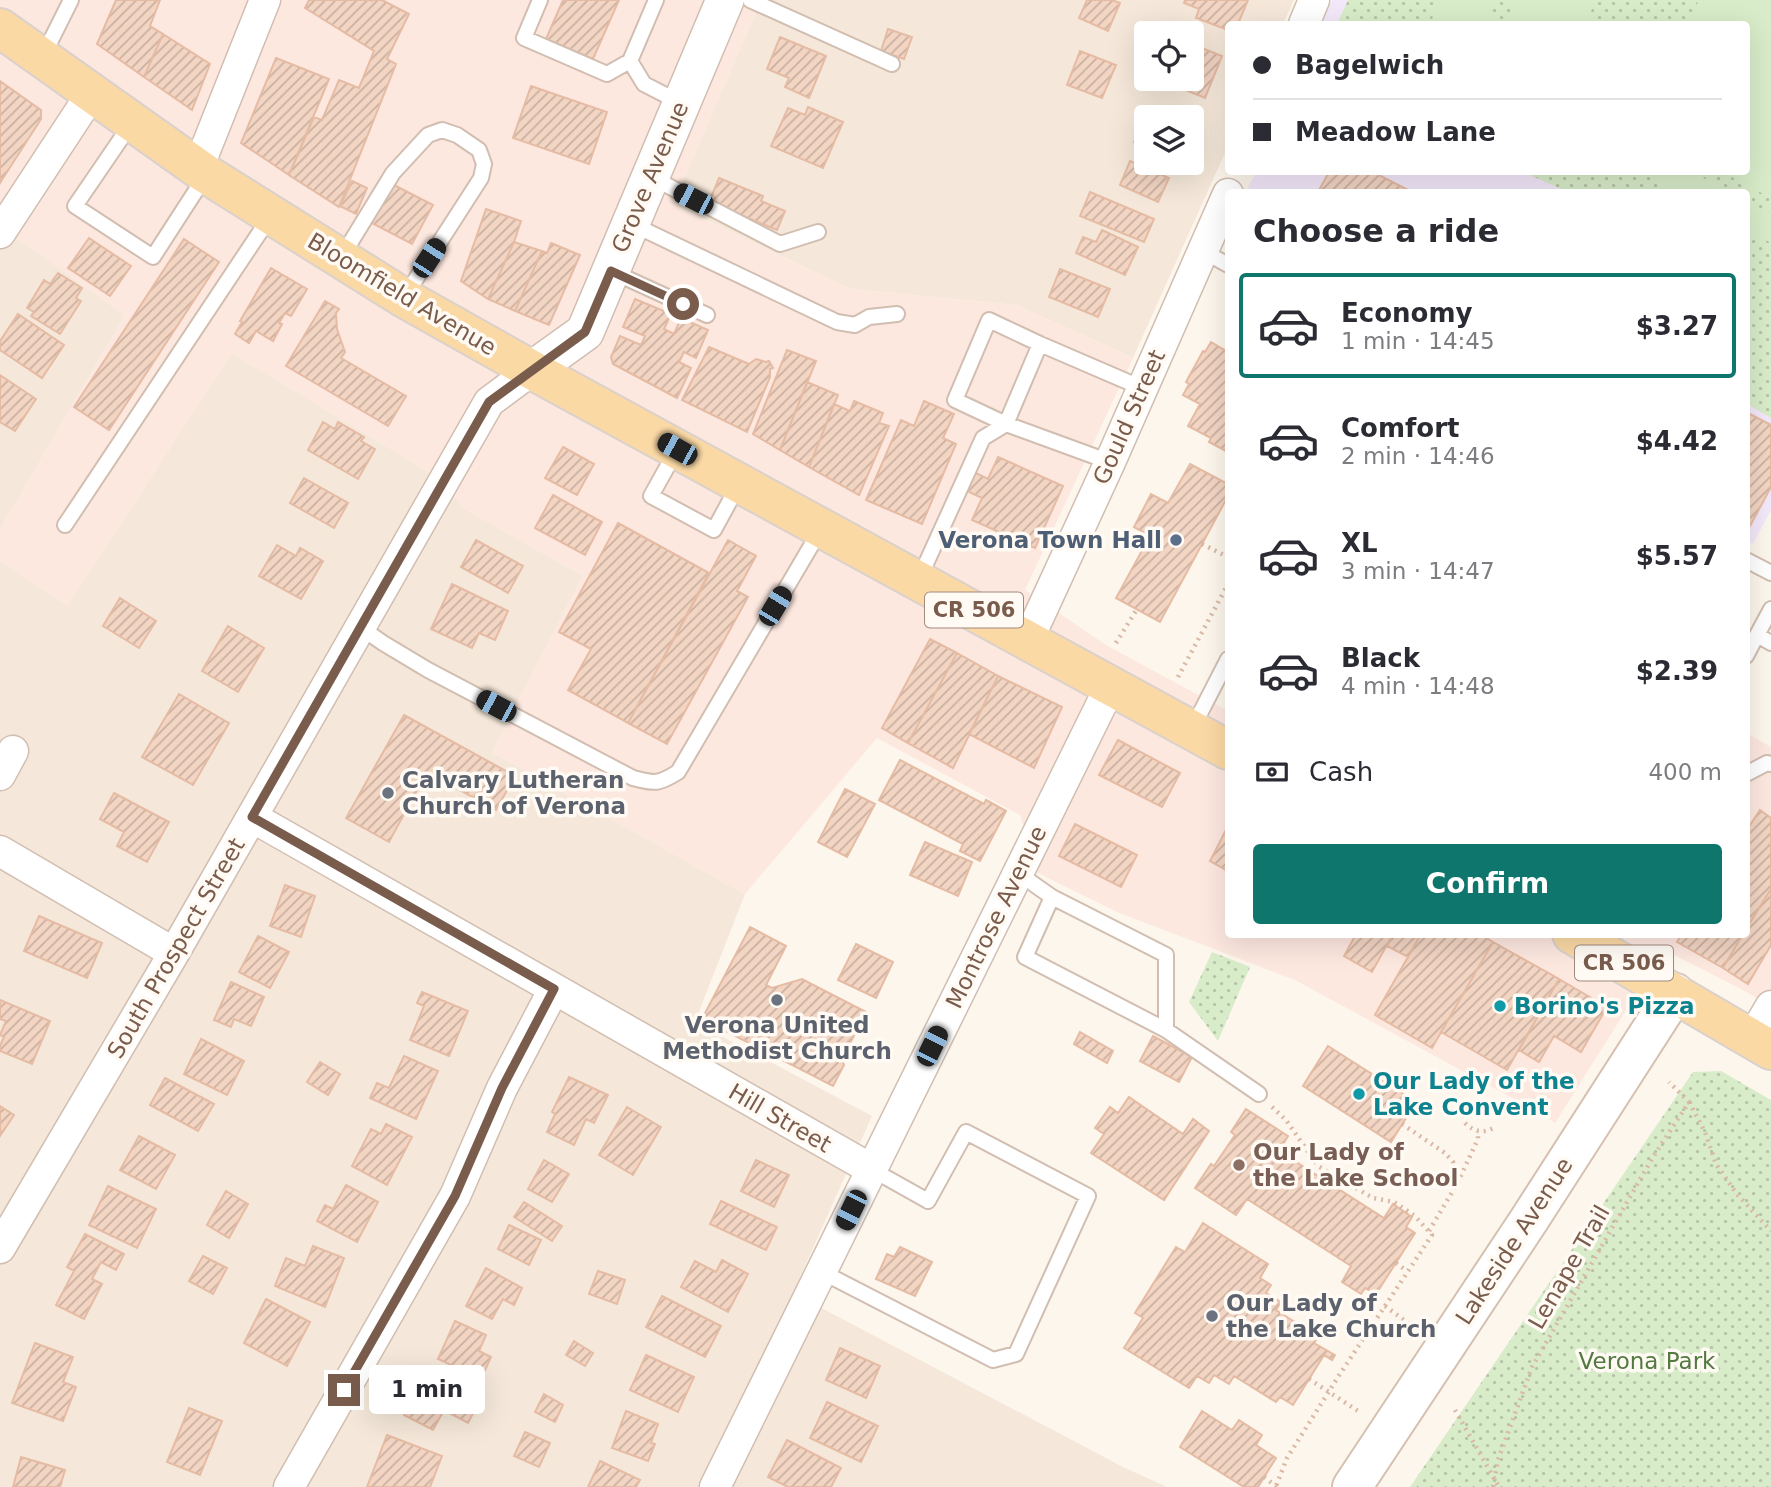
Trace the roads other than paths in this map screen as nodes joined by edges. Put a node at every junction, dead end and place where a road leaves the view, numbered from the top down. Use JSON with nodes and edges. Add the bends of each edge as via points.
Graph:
{"nodes":[{"id":1,"x":71,"y":0,"type":"edge"},
{"id":2,"x":265,"y":0,"type":"edge"},
{"id":3,"x":540,"y":0,"type":"edge"},
{"id":4,"x":656,"y":0,"type":"edge"},
{"id":5,"x":724,"y":0,"type":"edge"},
{"id":6,"x":750,"y":0,"type":"edge"},
{"id":7,"x":1314,"y":0,"type":"edge"},
{"id":8,"x":1305,"y":21,"type":"edge"},
{"id":9,"x":0,"y":28,"type":"edge"},
{"id":10,"x":42,"y":57,"type":"junction"},
{"id":11,"x":631,"y":61,"type":"junction"},
{"id":12,"x":891,"y":64,"type":"dead end"},
{"id":13,"x":92,"y":93,"type":"junction"},
{"id":14,"x":681,"y":103,"type":"junction"},
{"id":15,"x":132,"y":122,"type":"junction"},
{"id":16,"x":202,"y":171,"type":"junction"},
{"id":17,"x":650,"y":177,"type":"junction"},
{"id":18,"x":1225,"y":213,"type":"edge"},
{"id":19,"x":271,"y":216,"type":"junction"},
{"id":20,"x":631,"y":224,"type":"junction"},
{"id":21,"x":818,"y":232,"type":"dead end"},
{"id":22,"x":0,"y":233,"type":"edge"},
{"id":23,"x":1216,"y":258,"type":"edge"},
{"id":24,"x":340,"y":259,"type":"junction"},
{"id":25,"x":611,"y":271,"type":"junction"},
{"id":26,"x":404,"y":298,"type":"junction"},
{"id":27,"x":707,"y":314,"type":"dead end"},
{"id":28,"x":897,"y":314,"type":"dead end"},
{"id":29,"x":1040,"y":344,"type":"junction"},
{"id":30,"x":532,"y":370,"type":"junction"},
{"id":31,"x":1142,"y":388,"type":"junction"},
{"id":32,"x":1006,"y":424,"type":"junction"},
{"id":33,"x":677,"y":449,"type":"junction"},
{"id":34,"x":1110,"y":462,"type":"junction"},
{"id":35,"x":740,"y":483,"type":"junction"},
{"id":36,"x":65,"y":525,"type":"dead end"},
{"id":37,"x":822,"y":528,"type":"junction"},
{"id":38,"x":1750,"y":562,"type":"edge"},
{"id":39,"x":1771,"y":573,"type":"edge"},
{"id":40,"x":919,"y":580,"type":"junction"},
{"id":41,"x":1771,"y":609,"type":"edge"},
{"id":42,"x":360,"y":627,"type":"junction"},
{"id":43,"x":1757,"y":635,"type":"junction"},
{"id":44,"x":1028,"y":640,"type":"junction"},
{"id":45,"x":1771,"y":643,"type":"edge"},
{"id":46,"x":1750,"y":648,"type":"edge"},
{"id":47,"x":1225,"y":665,"type":"edge"},
{"id":48,"x":1111,"y":685,"type":"junction"},
{"id":49,"x":1192,"y":730,"type":"junction"},
{"id":50,"x":1225,"y":748,"type":"edge"},
{"id":51,"x":1771,"y":764,"type":"edge"},
{"id":52,"x":1750,"y":772,"type":"edge"},
{"id":53,"x":252,"y":817,"type":"junction"},
{"id":54,"x":0,"y":851,"type":"edge"},
{"id":55,"x":1018,"y":873,"type":"junction"},
{"id":56,"x":1052,"y":897,"type":"junction"},
{"id":57,"x":1579,"y":938,"type":"edge"},
{"id":58,"x":174,"y":953,"type":"junction"},
{"id":59,"x":554,"y":989,"type":"junction"},
{"id":60,"x":1675,"y":993,"type":"junction"},
{"id":61,"x":1771,"y":1006,"type":"edge"},
{"id":62,"x":1166,"y":1030,"type":"junction"},
{"id":63,"x":1761,"y":1044,"type":"edge"},
{"id":64,"x":1259,"y":1094,"type":"road end"},
{"id":65,"x":871,"y":1169,"type":"junction"},
{"id":66,"x":0,"y":1248,"type":"edge"},
{"id":67,"x":822,"y":1272,"type":"junction"},
{"id":68,"x":289,"y":1487,"type":"edge"},
{"id":69,"x":715,"y":1487,"type":"edge"},
{"id":70,"x":1352,"y":1487,"type":"edge"}],
"edges":[{"from":1,"to":10,"type":"lane"},
{"from":2,"to":16,"type":"street"},
{"from":3,"to":11,"type":"lane","via":[[524,38],[607,74]]},
{"from":4,"to":11,"type":"lane"},
{"from":5,"to":14,"type":"street","name":"Grove Avenue"},
{"from":6,"to":12,"type":"lane"},
{"from":7,"to":8,"type":"street"},
{"from":9,"to":10,"type":"main road","name":"Bloomfield Avenue","number":"CR 506"},
{"from":10,"to":13,"type":"main road","name":"Bloomfield Avenue","number":"CR 506"},
{"from":11,"to":14,"type":"lane","via":[[644,84]]},
{"from":13,"to":15,"type":"main road","name":"Bloomfield Avenue","number":"CR 506"},
{"from":13,"to":22,"type":"street"},
{"from":14,"to":17,"type":"street","name":"Grove Avenue"},
{"from":15,"to":16,"type":"main road","name":"Bloomfield Avenue","number":"CR 506"},
{"from":15,"to":16,"type":"lane","via":[[75,206],[153,257]]},
{"from":16,"to":19,"type":"main road","name":"Bloomfield Avenue","number":"CR 506"},
{"from":17,"to":20,"type":"street","name":"Grove Avenue"},
{"from":17,"to":21,"type":"lane","via":[[780,244]]},
{"from":18,"to":23,"type":"street","name":"Gould Street"},
{"from":19,"to":24,"type":"main road","name":"Bloomfield Avenue","number":"CR 506"},
{"from":19,"to":36,"type":"lane"},
{"from":20,"to":25,"type":"street","name":"Grove Avenue"},
{"from":20,"to":28,"type":"lane","via":[[837,322],[855,325],[869,317]]},
{"from":23,"to":31,"type":"street","name":"Gould Street"},
{"from":24,"to":26,"type":"main road","name":"Bloomfield Avenue","number":"CR 506"},
{"from":24,"to":26,"type":"lane","via":[[393,173],[417,146],[442,130],[457,135],[478,150],[484,164],[481,178]]},
{"from":25,"to":27,"type":"lane"},
{"from":25,"to":30,"type":"street","name":"Grove Avenue","via":[[585,332]]},
{"from":26,"to":30,"type":"main road","name":"Bloomfield Avenue","number":"CR 506"},
{"from":29,"to":31,"type":"lane"},
{"from":29,"to":32,"type":"lane"},
{"from":29,"to":32,"type":"lane","via":[[989,320],[955,400]]},
{"from":30,"to":33,"type":"main road","name":"Bloomfield Avenue","number":"CR 506"},
{"from":30,"to":42,"type":"street","name":"South Prospect Street","via":[[489,402]]},
{"from":31,"to":34,"type":"street","name":"Gould Street"},
{"from":32,"to":34,"type":"lane"},
{"from":32,"to":40,"type":"lane","via":[[983,438]]},
{"from":33,"to":35,"type":"main road","name":"Bloomfield Avenue","number":"CR 506"},
{"from":33,"to":35,"type":"lane","via":[[651,496],[703,525],[713,530]]},
{"from":34,"to":44,"type":"street","name":"Gould Street"},
{"from":35,"to":37,"type":"main road","name":"Bloomfield Avenue","number":"CR 506"},
{"from":37,"to":40,"type":"main road","name":"Bloomfield Avenue","number":"CR 506"},
{"from":37,"to":42,"type":"lane","via":[[678,772],[664,780],[650,783],[633,778],[428,670]]},
{"from":38,"to":39,"type":"lane"},
{"from":40,"to":44,"type":"main road","name":"Bloomfield Avenue","number":"CR 506"},
{"from":41,"to":43,"type":"lane"},
{"from":42,"to":53,"type":"street","name":"South Prospect Street"},
{"from":43,"to":45,"type":"lane"},
{"from":43,"to":46,"type":"lane"},
{"from":44,"to":48,"type":"main road","name":"Bloomfield Avenue","number":"CR 506"},
{"from":47,"to":49,"type":"lane"},
{"from":48,"to":49,"type":"main road","name":"Bloomfield Avenue","number":"CR 506"},
{"from":48,"to":55,"type":"street","name":"Montrose Avenue"},
{"from":49,"to":50,"type":"main road","name":"Bloomfield Avenue","number":"CR 506"},
{"from":51,"to":52,"type":"lane"},
{"from":53,"to":58,"type":"street","name":"South Prospect Street"},
{"from":53,"to":59,"type":"street","name":"Hill Street"},
{"from":54,"to":58,"type":"street"},
{"from":55,"to":56,"type":"lane"},
{"from":55,"to":65,"type":"street","name":"Montrose Avenue"},
{"from":56,"to":62,"type":"lane","via":[[1166,955]]},
{"from":56,"to":62,"type":"lane","via":[[1025,957]]},
{"from":57,"to":60,"type":"main road","number":"CR 506"},
{"from":58,"to":66,"type":"street","name":"South Prospect Street"},
{"from":59,"to":65,"type":"street","name":"Hill Street"},
{"from":59,"to":68,"type":"street","via":[[502,1088],[455,1196]]},
{"from":60,"to":63,"type":"main road","number":"CR 506"},
{"from":60,"to":70,"type":"main road","name":"Lakeside Avenue"},
{"from":61,"to":63,"type":"street"},
{"from":62,"to":64,"type":"lane"},
{"from":65,"to":67,"type":"street","name":"Montrose Avenue"},
{"from":65,"to":67,"type":"lane","via":[[928,1201],[966,1132],[1088,1196],[1016,1354],[993,1360]]},
{"from":67,"to":69,"type":"street","name":"Montrose Avenue"}]}
